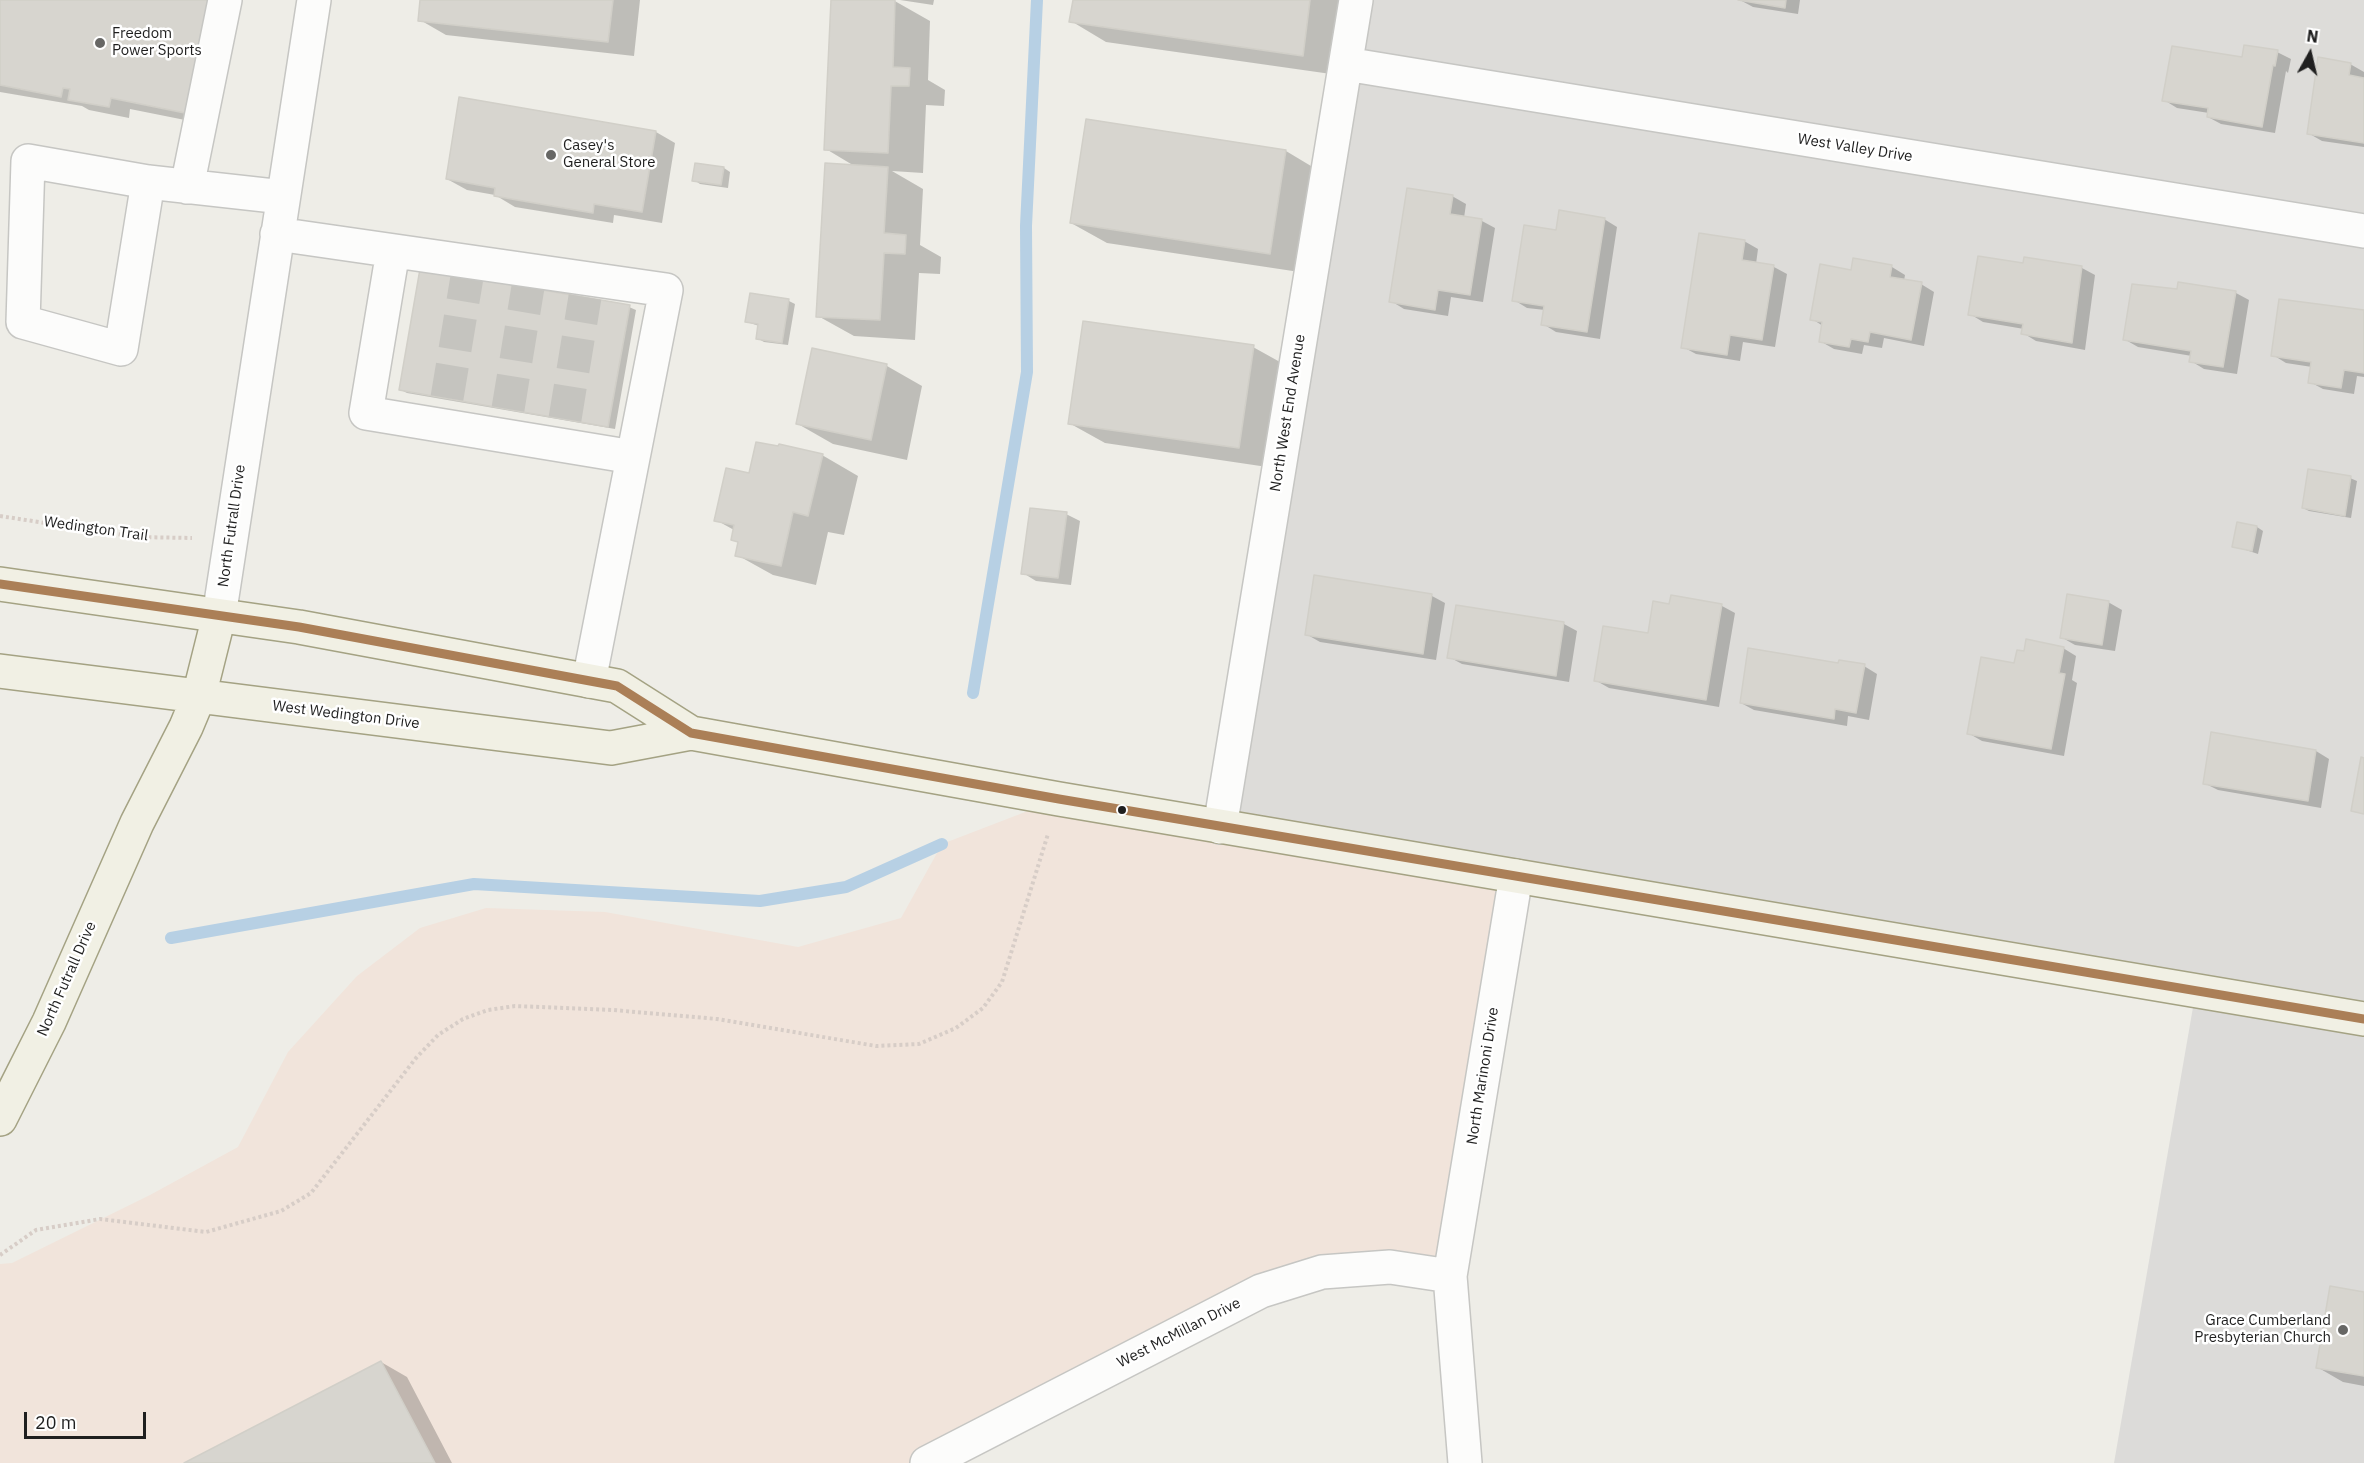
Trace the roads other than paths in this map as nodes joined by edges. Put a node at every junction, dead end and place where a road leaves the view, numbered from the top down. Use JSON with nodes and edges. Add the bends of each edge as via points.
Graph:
{"nodes":[{"id":1,"x":225,"y":0,"type":"edge"},
{"id":2,"x":314,"y":0,"type":"edge"},
{"id":3,"x":1356,"y":0,"type":"edge"},
{"id":4,"x":1346,"y":64,"type":"junction"},
{"id":5,"x":147,"y":182,"type":"junction"},
{"id":6,"x":187,"y":187,"type":"junction"},
{"id":7,"x":283,"y":197,"type":"junction"},
{"id":8,"x":2364,"y":231,"type":"edge"},
{"id":9,"x":277,"y":234,"type":"junction"},
{"id":10,"x":393,"y":251,"type":"junction"},
{"id":11,"x":633,"y":457,"type":"junction"},
{"id":12,"x":0,"y":584,"type":"edge"},
{"id":13,"x":219,"y":616,"type":"junction"},
{"id":14,"x":0,"y":671,"type":"edge"},
{"id":15,"x":589,"y":681,"type":"junction"},
{"id":16,"x":199,"y":696,"type":"junction"},
{"id":17,"x":691,"y":733,"type":"junction"},
{"id":18,"x":1220,"y":827,"type":"junction"},
{"id":19,"x":1516,"y":876,"type":"junction"},
{"id":20,"x":2364,"y":1019,"type":"edge"},
{"id":21,"x":0,"y":1119,"type":"edge"},
{"id":22,"x":1450,"y":1276,"type":"junction"},
{"id":23,"x":927,"y":1463,"type":"edge"},
{"id":24,"x":1465,"y":1463,"type":"edge"}],
"edges":[{"from":1,"to":6,"type":"street"},
{"from":2,"to":7,"type":"street","name":"North Futrall Drive"},
{"from":3,"to":4,"type":"street","name":"North West End Avenue"},
{"from":4,"to":8,"type":"street","name":"West Valley Drive"},
{"from":4,"to":18,"type":"street","name":"North West End Avenue"},
{"from":5,"to":5,"type":"street","via":[[121,349],[23,322],[28,161]]},
{"from":5,"to":6,"type":"street"},
{"from":6,"to":7,"type":"street"},
{"from":7,"to":9,"type":"street","name":"North Futrall Drive"},
{"from":9,"to":10,"type":"street"},
{"from":9,"to":13,"type":"street","name":"North Futrall Drive"},
{"from":10,"to":11,"type":"street","via":[[366,413],[445,412],[506,422],[563,432]]},
{"from":10,"to":11,"type":"street","via":[[468,269],[586,288],[666,290]]},
{"from":11,"to":15,"type":"street"},
{"from":12,"to":13,"type":"main road","name":"West Wedington Drive"},
{"from":13,"to":15,"type":"main road","name":"West Wedington Drive"},
{"from":13,"to":16,"type":"main road","name":"North Futrall Drive"},
{"from":14,"to":16,"type":"main road","name":"West Wedington Drive"},
{"from":15,"to":17,"type":"main road","name":"West Wedington Drive","via":[[617,686]]},
{"from":16,"to":17,"type":"main road","name":"West Wedington Drive","via":[[611,748]]},
{"from":16,"to":21,"type":"main road","name":"North Futrall Drive","via":[[136,823],[49,1022]]},
{"from":17,"to":18,"type":"main road","name":"West Wedington Drive"},
{"from":18,"to":19,"type":"main road","name":"West Wedington Drive"},
{"from":19,"to":20,"type":"main road","name":"West Wedington Drive"},
{"from":19,"to":22,"type":"street","name":"North Marinoni Drive"},
{"from":22,"to":23,"type":"street","name":"West McMillan Drive","via":[[1390,1267],[1322,1272],[1261,1291]]},
{"from":22,"to":24,"type":"street","name":"North Marinoni Drive"}]}
